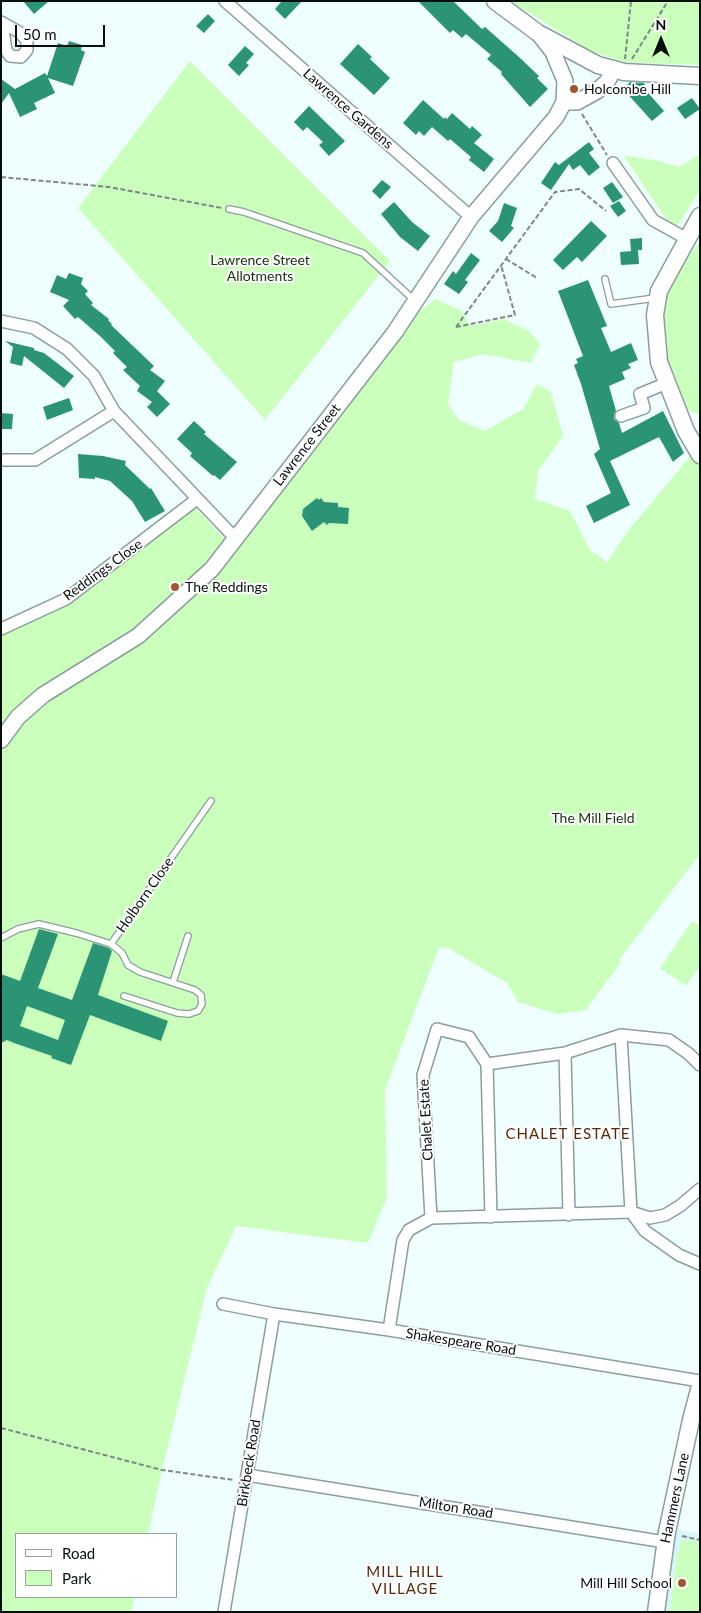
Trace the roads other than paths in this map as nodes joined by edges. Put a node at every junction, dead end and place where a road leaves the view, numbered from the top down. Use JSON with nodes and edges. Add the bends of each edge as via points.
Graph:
{"nodes":[{"id":1,"x":225,"y":1,"type":"edge"},
{"id":2,"x":495,"y":1,"type":"edge"},
{"id":3,"x":538,"y":33,"type":"junction"},
{"id":4,"x":619,"y":70,"type":"junction"},
{"id":5,"x":700,"y":76,"type":"edge"},
{"id":6,"x":570,"y":102,"type":"junction"},
{"id":7,"x":613,"y":163,"type":"road end"},
{"id":8,"x":229,"y":209,"type":"road end"},
{"id":9,"x":700,"y":216,"type":"edge"},
{"id":10,"x":471,"y":217,"type":"junction"},
{"id":11,"x":687,"y":239,"type":"junction"},
{"id":12,"x":605,"y":279,"type":"dead end"},
{"id":13,"x":657,"y":298,"type":"junction"},
{"id":14,"x":415,"y":301,"type":"junction"},
{"id":15,"x":1,"y":320,"type":"edge"},
{"id":16,"x":667,"y":382,"type":"junction"},
{"id":17,"x":114,"y":411,"type":"junction"},
{"id":18,"x":621,"y":416,"type":"dead end"},
{"id":19,"x":700,"y":455,"type":"edge"},
{"id":20,"x":1,"y":460,"type":"edge"},
{"id":21,"x":197,"y":499,"type":"junction"},
{"id":22,"x":235,"y":538,"type":"junction"},
{"id":23,"x":1,"y":629,"type":"edge"},
{"id":24,"x":1,"y":740,"type":"edge"},
{"id":25,"x":211,"y":801,"type":"dead end"},
{"id":26,"x":188,"y":936,"type":"dead end"},
{"id":27,"x":1,"y":938,"type":"edge"},
{"id":28,"x":111,"y":944,"type":"junction"},
{"id":29,"x":173,"y":982,"type":"junction"},
{"id":30,"x":124,"y":996,"type":"dead end"},
{"id":31,"x":621,"y":1035,"type":"junction"},
{"id":32,"x":565,"y":1053,"type":"junction"},
{"id":33,"x":487,"y":1064,"type":"junction"},
{"id":34,"x":700,"y":1064,"type":"edge"},
{"id":35,"x":700,"y":1189,"type":"edge"},
{"id":36,"x":631,"y":1212,"type":"junction"},
{"id":37,"x":569,"y":1214,"type":"junction"},
{"id":38,"x":491,"y":1217,"type":"junction"},
{"id":39,"x":431,"y":1218,"type":"junction"},
{"id":40,"x":700,"y":1264,"type":"edge"},
{"id":41,"x":222,"y":1304,"type":"dead end"},
{"id":42,"x":274,"y":1314,"type":"junction"},
{"id":43,"x":389,"y":1330,"type":"junction"},
{"id":44,"x":700,"y":1381,"type":"edge"},
{"id":45,"x":700,"y":1386,"type":"edge"},
{"id":46,"x":695,"y":1421,"type":"edge"},
{"id":47,"x":246,"y":1478,"type":"junction"},
{"id":48,"x":666,"y":1537,"type":"junction"},
{"id":49,"x":224,"y":1612,"type":"edge"},
{"id":50,"x":656,"y":1612,"type":"edge"}],
"edges":[{"from":1,"to":10,"type":"street","name":"Lawrence Gardens"},
{"from":2,"to":3,"type":"main road"},
{"from":3,"to":4,"type":"main road","via":[[598,65]]},
{"from":3,"to":6,"type":"street","via":[[553,52]]},
{"from":4,"to":5,"type":"main road"},
{"from":4,"to":6,"type":"street","name":"Lawrence Street","via":[[597,91]]},
{"from":6,"to":10,"type":"street","name":"Lawrence Street"},
{"from":7,"to":11,"type":"street","via":[[653,220]]},
{"from":8,"to":14,"type":"lane","via":[[363,253]]},
{"from":9,"to":11,"type":"main road"},
{"from":10,"to":14,"type":"street","name":"Lawrence Street"},
{"from":11,"to":13,"type":"main road"},
{"from":12,"to":13,"type":"lane","via":[[611,304]]},
{"from":13,"to":16,"type":"main road","via":[[655,315],[659,362]]},
{"from":14,"to":22,"type":"street","name":"Lawrence Street","via":[[395,332]]},
{"from":15,"to":17,"type":"street","via":[[34,328],[67,349],[94,376]]},
{"from":16,"to":18,"type":"street","via":[[640,394],[644,408]]},
{"from":16,"to":19,"type":"main road","via":[[686,432]]},
{"from":17,"to":20,"type":"street","via":[[35,460]]},
{"from":17,"to":21,"type":"street"},
{"from":21,"to":22,"type":"street"},
{"from":21,"to":23,"type":"street","name":"Reddings Close","via":[[66,599]]},
{"from":22,"to":24,"type":"street","name":"Lawrence Street","via":[[212,569],[138,636],[43,695],[18,717]]},
{"from":25,"to":28,"type":"lane","name":"Holborn Close"},
{"from":26,"to":29,"type":"lane"},
{"from":27,"to":28,"type":"lane","name":"Holborn Close","via":[[18,929],[39,924]]},
{"from":28,"to":29,"type":"lane","via":[[122,953],[128,965]]},
{"from":29,"to":30,"type":"lane","via":[[201,995],[202,1004],[198,1011],[177,1013]]},
{"from":31,"to":32,"type":"street"},
{"from":31,"to":34,"type":"street","via":[[669,1040]]},
{"from":31,"to":36,"type":"street"},
{"from":32,"to":33,"type":"street"},
{"from":32,"to":37,"type":"street"},
{"from":33,"to":38,"type":"street"},
{"from":33,"to":39,"type":"street","name":"Chalet Estate","via":[[469,1038],[437,1030],[423,1075]]},
{"from":35,"to":36,"type":"street","via":[[665,1215],[650,1218]]},
{"from":36,"to":37,"type":"street"},
{"from":36,"to":40,"type":"street","via":[[645,1231],[679,1255]]},
{"from":37,"to":38,"type":"street"},
{"from":38,"to":39,"type":"street"},
{"from":39,"to":43,"type":"street","via":[[409,1230],[403,1240]]},
{"from":41,"to":42,"type":"street","name":"Shakespeare Road"},
{"from":42,"to":43,"type":"street","name":"Shakespeare Road"},
{"from":42,"to":47,"type":"street","name":"Birkbeck Road"},
{"from":43,"to":44,"type":"street","name":"Shakespeare Road"},
{"from":45,"to":46,"type":"main road","name":"Hammers Lane"},
{"from":46,"to":48,"type":"main road","name":"Hammers Lane"},
{"from":47,"to":48,"type":"street","name":"Milton Road"},
{"from":47,"to":49,"type":"street","name":"Birkbeck Road"},
{"from":48,"to":50,"type":"main road","name":"Hammers Lane"}]}
